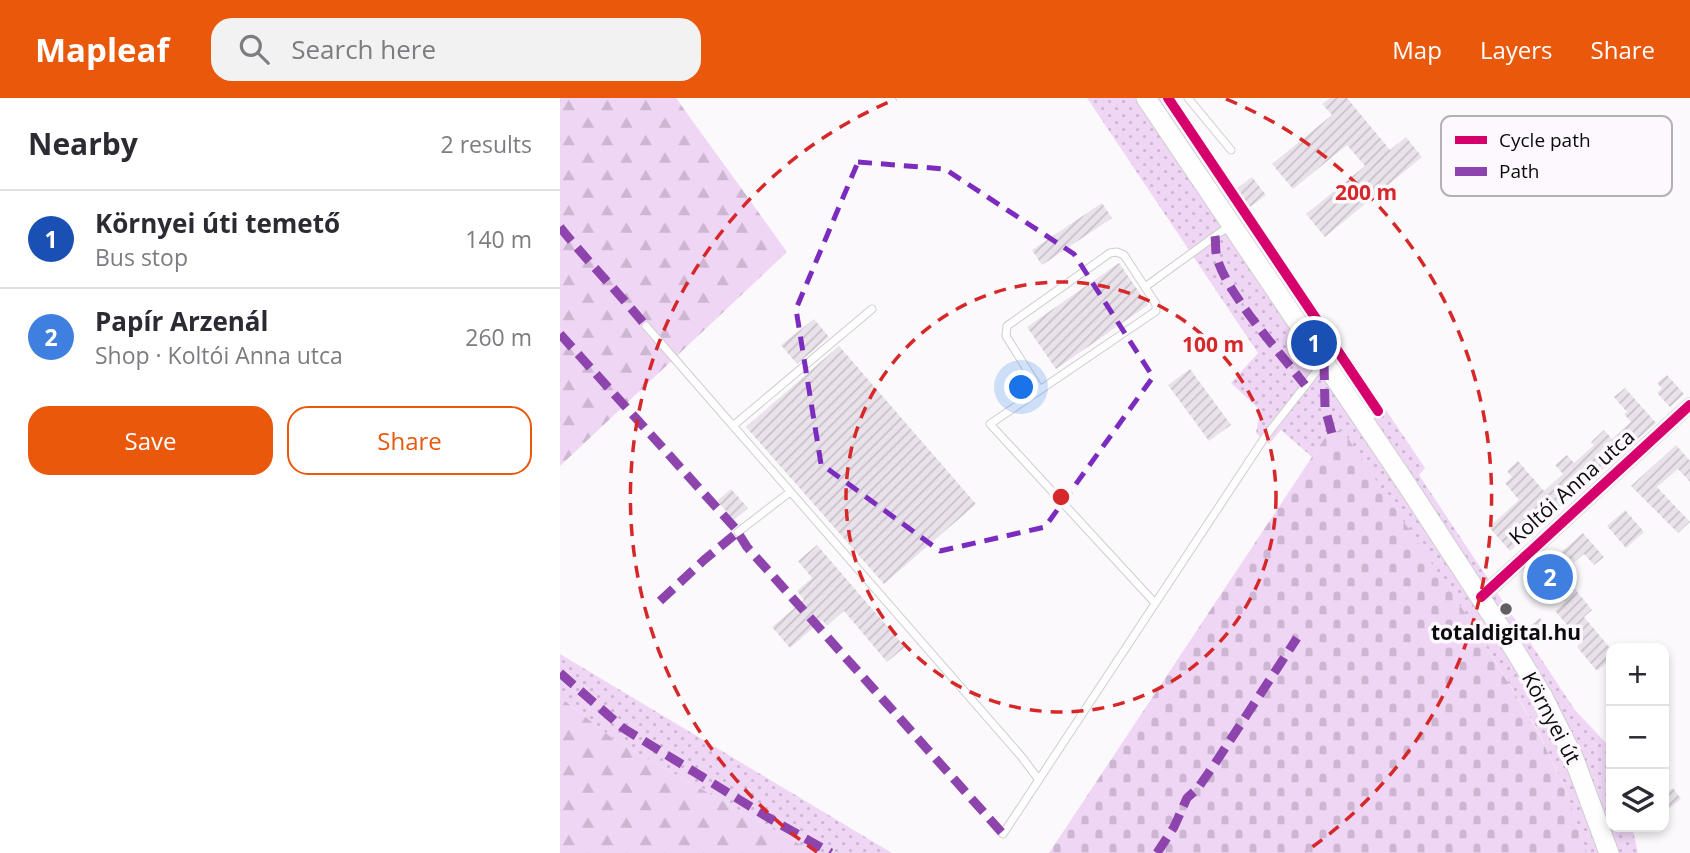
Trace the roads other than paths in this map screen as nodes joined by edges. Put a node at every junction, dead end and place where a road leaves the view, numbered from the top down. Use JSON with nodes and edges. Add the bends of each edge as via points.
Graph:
{"nodes":[{"id":1,"x":1146,"y":98,"type":"edge"},
{"id":2,"x":1188,"y":98,"type":"edge"},
{"id":3,"x":1231,"y":150,"type":"dead end"},
{"id":4,"x":1231,"y":225,"type":"junction"},
{"id":5,"x":1145,"y":287,"type":"junction"},
{"id":6,"x":872,"y":309,"type":"dead end"},
{"id":7,"x":646,"y":326,"type":"dead end"},
{"id":8,"x":1324,"y":362,"type":"junction"},
{"id":9,"x":1040,"y":390,"type":"junction"},
{"id":10,"x":1690,"y":405,"type":"edge"},
{"id":11,"x":734,"y":425,"type":"junction"},
{"id":12,"x":790,"y":492,"type":"junction"},
{"id":13,"x":738,"y":532,"type":"dead end"},
{"id":14,"x":1480,"y":597,"type":"junction"},
{"id":15,"x":1155,"y":603,"type":"junction"},
{"id":16,"x":1039,"y":780,"type":"junction"},
{"id":17,"x":1003,"y":834,"type":"dead end"},
{"id":18,"x":1609,"y":853,"type":"edge"}],
"edges":[{"from":1,"to":4,"type":"main road","name":"Környei út"},
{"from":2,"to":3,"type":"lane"},
{"from":4,"to":5,"type":"lane"},
{"from":4,"to":8,"type":"main road","name":"Környei út"},
{"from":5,"to":9,"type":"lane","via":[[1156,311]]},
{"from":5,"to":9,"type":"lane","via":[[1124,255],[1110,253],[1013,320],[1006,336]]},
{"from":6,"to":11,"type":"lane"},
{"from":7,"to":11,"type":"lane"},
{"from":8,"to":14,"type":"main road","name":"Környei út","via":[[1371,416],[1407,485]]},
{"from":8,"to":15,"type":"lane","via":[[1265,437]]},
{"from":9,"to":15,"type":"lane","via":[[990,424]]},
{"from":10,"to":14,"type":"street","name":"Koltói Anna utca"},
{"from":11,"to":12,"type":"lane"},
{"from":12,"to":13,"type":"lane"},
{"from":12,"to":16,"type":"lane"},
{"from":14,"to":18,"type":"main road","name":"Környei út","via":[[1565,740]]},
{"from":15,"to":16,"type":"lane"},
{"from":16,"to":17,"type":"lane"}]}
